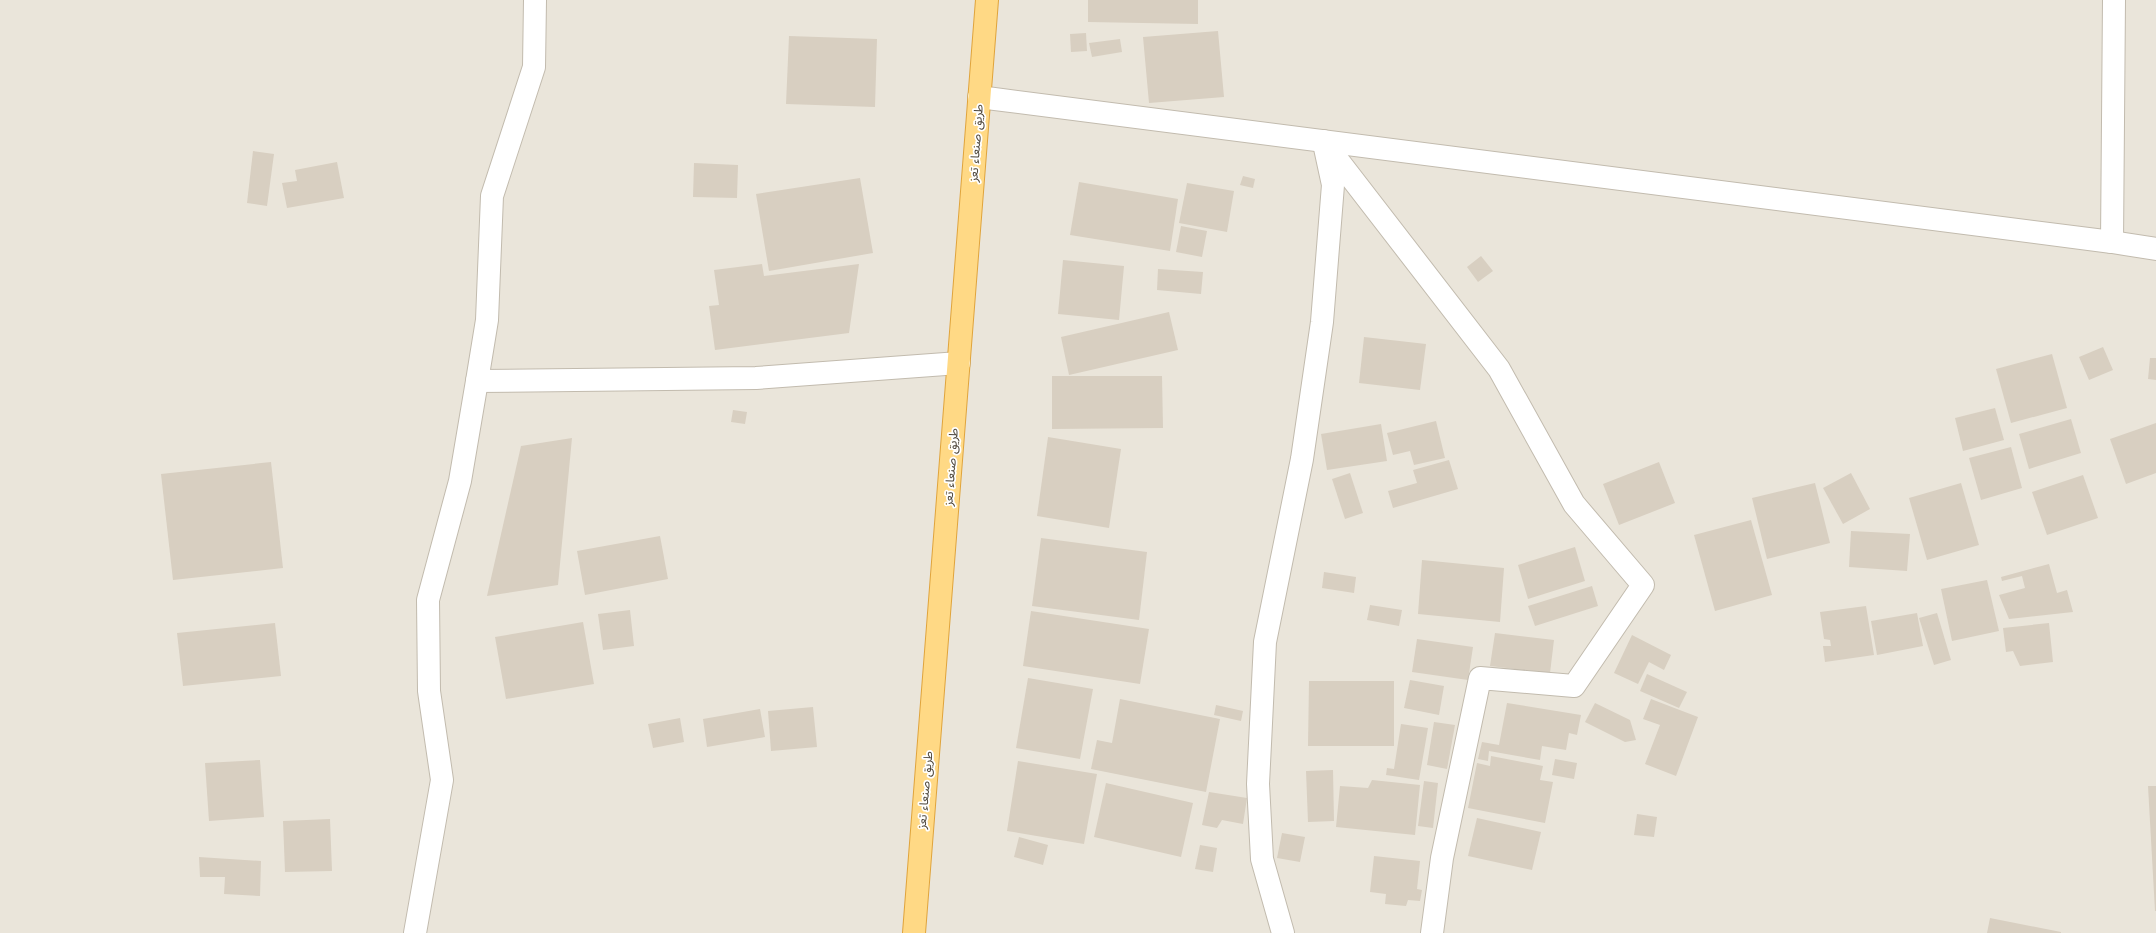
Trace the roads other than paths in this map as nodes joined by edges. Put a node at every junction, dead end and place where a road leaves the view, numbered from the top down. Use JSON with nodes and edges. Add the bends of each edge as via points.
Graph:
{"nodes":[{"id":1,"x":535,"y":0,"type":"edge"},
{"id":2,"x":987,"y":0,"type":"edge"},
{"id":3,"x":2114,"y":0,"type":"edge"},
{"id":4,"x":979,"y":97,"type":"junction"},
{"id":5,"x":1323,"y":141,"type":"junction"},
{"id":6,"x":2112,"y":242,"type":"junction"},
{"id":7,"x":2156,"y":249,"type":"edge"},
{"id":8,"x":959,"y":363,"type":"junction"},
{"id":9,"x":477,"y":381,"type":"junction"},
{"id":10,"x":415,"y":933,"type":"edge"},
{"id":11,"x":914,"y":933,"type":"edge"},
{"id":12,"x":1283,"y":933,"type":"edge"},
{"id":13,"x":1432,"y":933,"type":"edge"}],
"edges":[{"from":1,"to":9,"type":"street","via":[[534,67],[492,196],[487,320]]},
{"from":2,"to":4,"type":"highway","name":"طريق صنعاء تعز"},
{"from":3,"to":6,"type":"street"},
{"from":4,"to":5,"type":"street"},
{"from":4,"to":8,"type":"highway","name":"طريق صنعاء تعز"},
{"from":5,"to":6,"type":"street"},
{"from":5,"to":12,"type":"street","via":[[1333,185],[1322,322],[1302,459],[1265,642],[1259,752],[1262,859]]},
{"from":5,"to":13,"type":"street","via":[[1499,369],[1574,504],[1643,586],[1574,686],[1480,678],[1442,858]]},
{"from":6,"to":7,"type":"street"},
{"from":8,"to":9,"type":"street","via":[[756,378]]},
{"from":8,"to":11,"type":"highway","name":"طريق صنعاء تعز"},
{"from":9,"to":10,"type":"street","via":[[460,481],[428,600],[429,692],[442,780]]}]}
